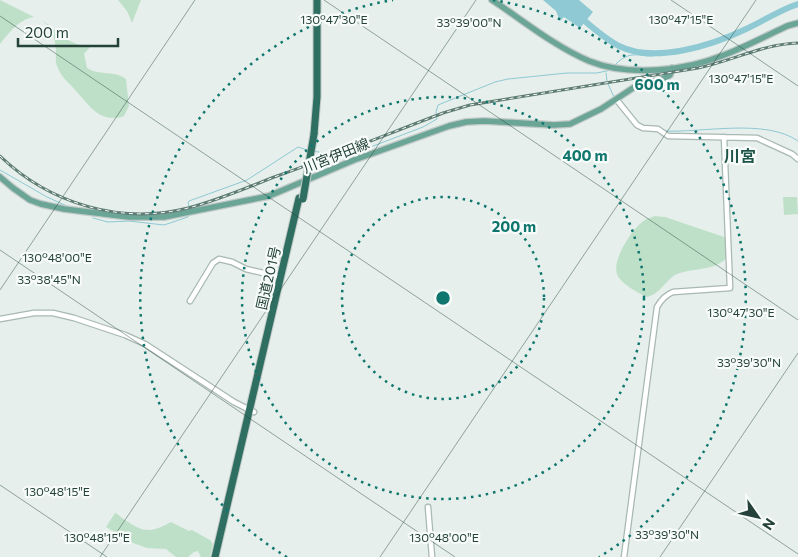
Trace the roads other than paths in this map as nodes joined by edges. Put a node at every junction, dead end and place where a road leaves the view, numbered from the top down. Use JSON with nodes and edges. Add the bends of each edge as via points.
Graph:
{"nodes":[{"id":1,"x":313,"y":0,"type":"edge"},
{"id":2,"x":316,"y":0,"type":"edge"},
{"id":3,"x":492,"y":0,"type":"edge"},
{"id":4,"x":798,"y":23,"type":"edge"},
{"id":5,"x":672,"y":68,"type":"junction"},
{"id":6,"x":616,"y":99,"type":"junction"},
{"id":7,"x":313,"y":133,"type":"junction"},
{"id":8,"x":724,"y":137,"type":"junction"},
{"id":9,"x":798,"y":159,"type":"edge"},
{"id":10,"x":0,"y":177,"type":"edge"},
{"id":11,"x":276,"y":276,"type":"dead end"},
{"id":12,"x":190,"y":301,"type":"dead end"},
{"id":13,"x":0,"y":319,"type":"edge"},
{"id":14,"x":252,"y":411,"type":"junction"},
{"id":15,"x":428,"y":507,"type":"dead end"},
{"id":16,"x":215,"y":557,"type":"edge"},
{"id":17,"x":220,"y":557,"type":"edge"},
{"id":18,"x":432,"y":557,"type":"edge"},
{"id":19,"x":624,"y":557,"type":"edge"}],
"edges":[{"from":1,"to":7,"type":"highway","name":"国道201号"},
{"from":2,"to":7,"type":"highway","name":"国道201号","via":[[317,97]]},
{"from":3,"to":5,"type":"main road","via":[[562,46],[602,66],[632,70]]},
{"from":4,"to":5,"type":"main road","via":[[723,56]]},
{"from":5,"to":6,"type":"main road","name":"川宮伊田線","via":[[670,75],[659,81],[643,82]]},
{"from":6,"to":8,"type":"street","via":[[643,128],[658,129],[668,136]]},
{"from":6,"to":10,"type":"main road","name":"川宮伊田線","via":[[570,124],[484,121],[449,126],[268,196],[164,217],[129,217],[41,204],[24,196]]},
{"from":7,"to":14,"type":"highway","name":"国道201号","bridge":true},
{"from":8,"to":9,"type":"street","via":[[762,139]]},
{"from":8,"to":19,"type":"street","via":[[730,288],[672,292],[657,307]]},
{"from":11,"to":12,"type":"street","via":[[246,270],[218,259]]},
{"from":13,"to":14,"type":"street","via":[[53,313],[126,335],[146,344]]},
{"from":14,"to":16,"type":"highway","name":"国道201号"},
{"from":14,"to":17,"type":"highway","name":"国道201号"},
{"from":15,"to":18,"type":"street"}]}
